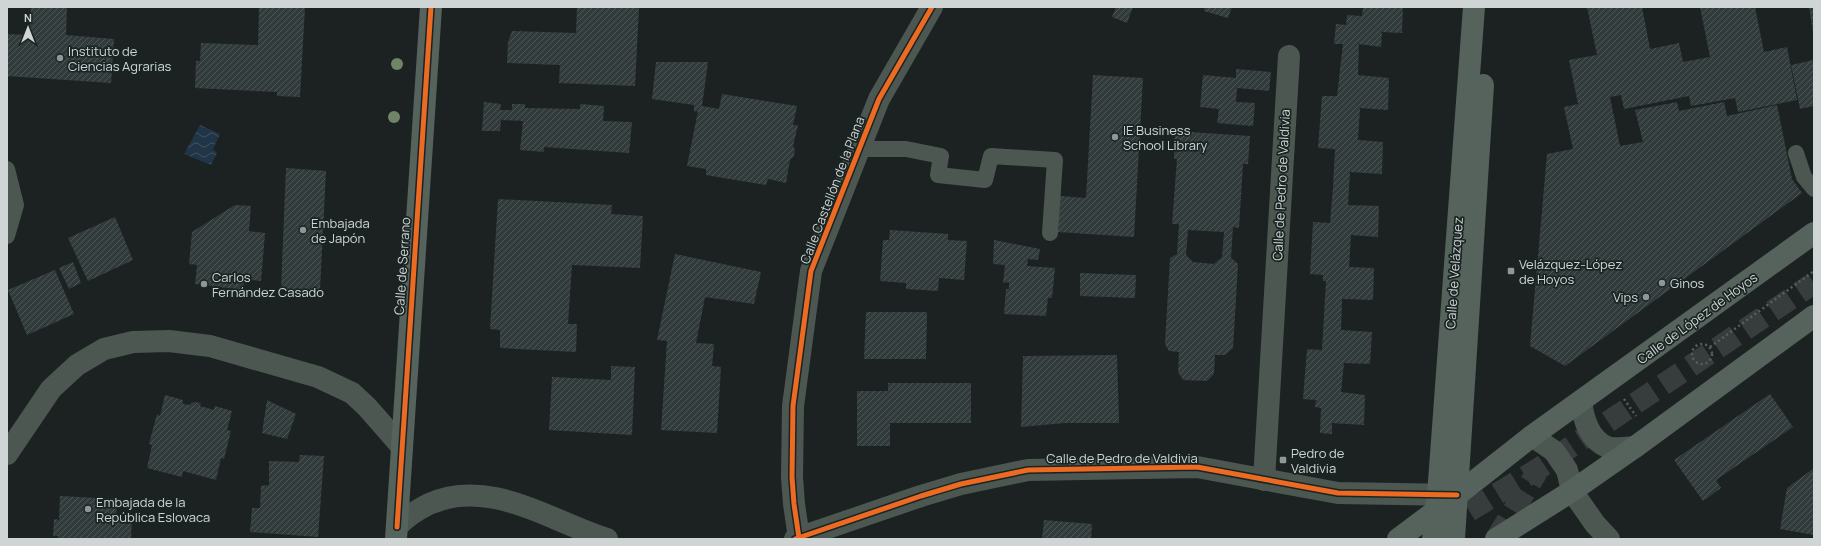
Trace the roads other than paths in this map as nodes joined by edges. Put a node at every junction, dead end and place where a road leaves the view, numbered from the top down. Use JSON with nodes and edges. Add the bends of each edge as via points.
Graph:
{"nodes":[{"id":1,"x":431,"y":7,"type":"edge"},
{"id":2,"x":932,"y":7,"type":"edge"},
{"id":3,"x":1474,"y":7,"type":"edge"},
{"id":4,"x":1488,"y":7,"type":"edge"},
{"id":5,"x":1288,"y":56,"type":"dead end"},
{"id":6,"x":859,"y":149,"type":"junction"},
{"id":7,"x":1796,"y":152,"type":"dead end"},
{"id":8,"x":7,"y":168,"type":"edge"},
{"id":9,"x":1814,"y":189,"type":"edge"},
{"id":10,"x":1050,"y":233,"type":"dead end"},
{"id":11,"x":1814,"y":233,"type":"edge"},
{"id":12,"x":7,"y":236,"type":"edge"},
{"id":13,"x":1814,"y":316,"type":"edge"},
{"id":14,"x":1580,"y":403,"type":"junction"},
{"id":15,"x":1532,"y":436,"type":"junction"},
{"id":16,"x":1643,"y":441,"type":"junction"},
{"id":17,"x":402,"y":447,"type":"junction"},
{"id":18,"x":7,"y":454,"type":"edge"},
{"id":19,"x":1264,"y":480,"type":"junction"},
{"id":20,"x":1572,"y":491,"type":"junction"},
{"id":21,"x":1443,"y":501,"type":"junction"},
{"id":22,"x":396,"y":533,"type":"edge"},
{"id":23,"x":607,"y":539,"type":"edge"},
{"id":24,"x":797,"y":539,"type":"edge"},
{"id":25,"x":1398,"y":539,"type":"edge"},
{"id":26,"x":1433,"y":539,"type":"edge"},
{"id":27,"x":1454,"y":539,"type":"edge"},
{"id":28,"x":1496,"y":539,"type":"edge"},
{"id":29,"x":1609,"y":539,"type":"edge"}],
"edges":[{"from":1,"to":17,"type":"street","name":"Calle de Serrano"},
{"from":2,"to":6,"type":"street","name":"Calle Castellón de la Plana","via":[[879,99]]},
{"from":3,"to":21,"type":"street","name":"Calle de Velázquez"},
{"from":4,"to":21,"type":"street","name":"Calle de Velázquez"},
{"from":5,"to":19,"type":"street","name":"Calle de Pedro de Valdivia"},
{"from":6,"to":10,"type":"lane","via":[[906,149],[941,156],[938,175],[985,180],[991,156],[1055,160]]},
{"from":6,"to":24,"type":"street","name":"Calle Castellón de la Plana","via":[[811,271],[793,406],[792,477]]},
{"from":7,"to":9,"type":"lane","via":[[1804,177]]},
{"from":8,"to":12,"type":"lane","via":[[16,206]]},
{"from":11,"to":14,"type":"street","name":"Calle de López de Hoyos"},
{"from":13,"to":16,"type":"street"},
{"from":14,"to":15,"type":"street","name":"Calle de López de Hoyos"},
{"from":14,"to":16,"type":"street","via":[[1584,421],[1594,438],[1608,448]]},
{"from":15,"to":20,"type":"street","via":[[1554,451],[1567,470]]},
{"from":15,"to":21,"type":"street","name":"Calle de López de Hoyos"},
{"from":16,"to":20,"type":"street"},
{"from":17,"to":18,"type":"street","via":[[352,393],[318,377],[210,346],[169,341],[133,342],[104,349],[77,365],[51,389]]},
{"from":17,"to":22,"type":"street","name":"Calle de Serrano"},
{"from":19,"to":21,"type":"street","name":"Calle de Pedro de Valdivia","via":[[1338,493]]},
{"from":19,"to":24,"type":"street","name":"Calle de Pedro de Valdivia","via":[[1197,467],[1028,470],[961,484]]},
{"from":20,"to":28,"type":"street"},
{"from":20,"to":29,"type":"street"},
{"from":21,"to":25,"type":"street","name":"Calle de López de Hoyos"},
{"from":21,"to":26,"type":"street","name":"Calle de Velázquez"},
{"from":21,"to":27,"type":"street","name":"Calle de Velázquez"},
{"from":22,"to":23,"type":"street","via":[[402,520],[417,510],[458,496],[482,496],[509,501]]}]}
